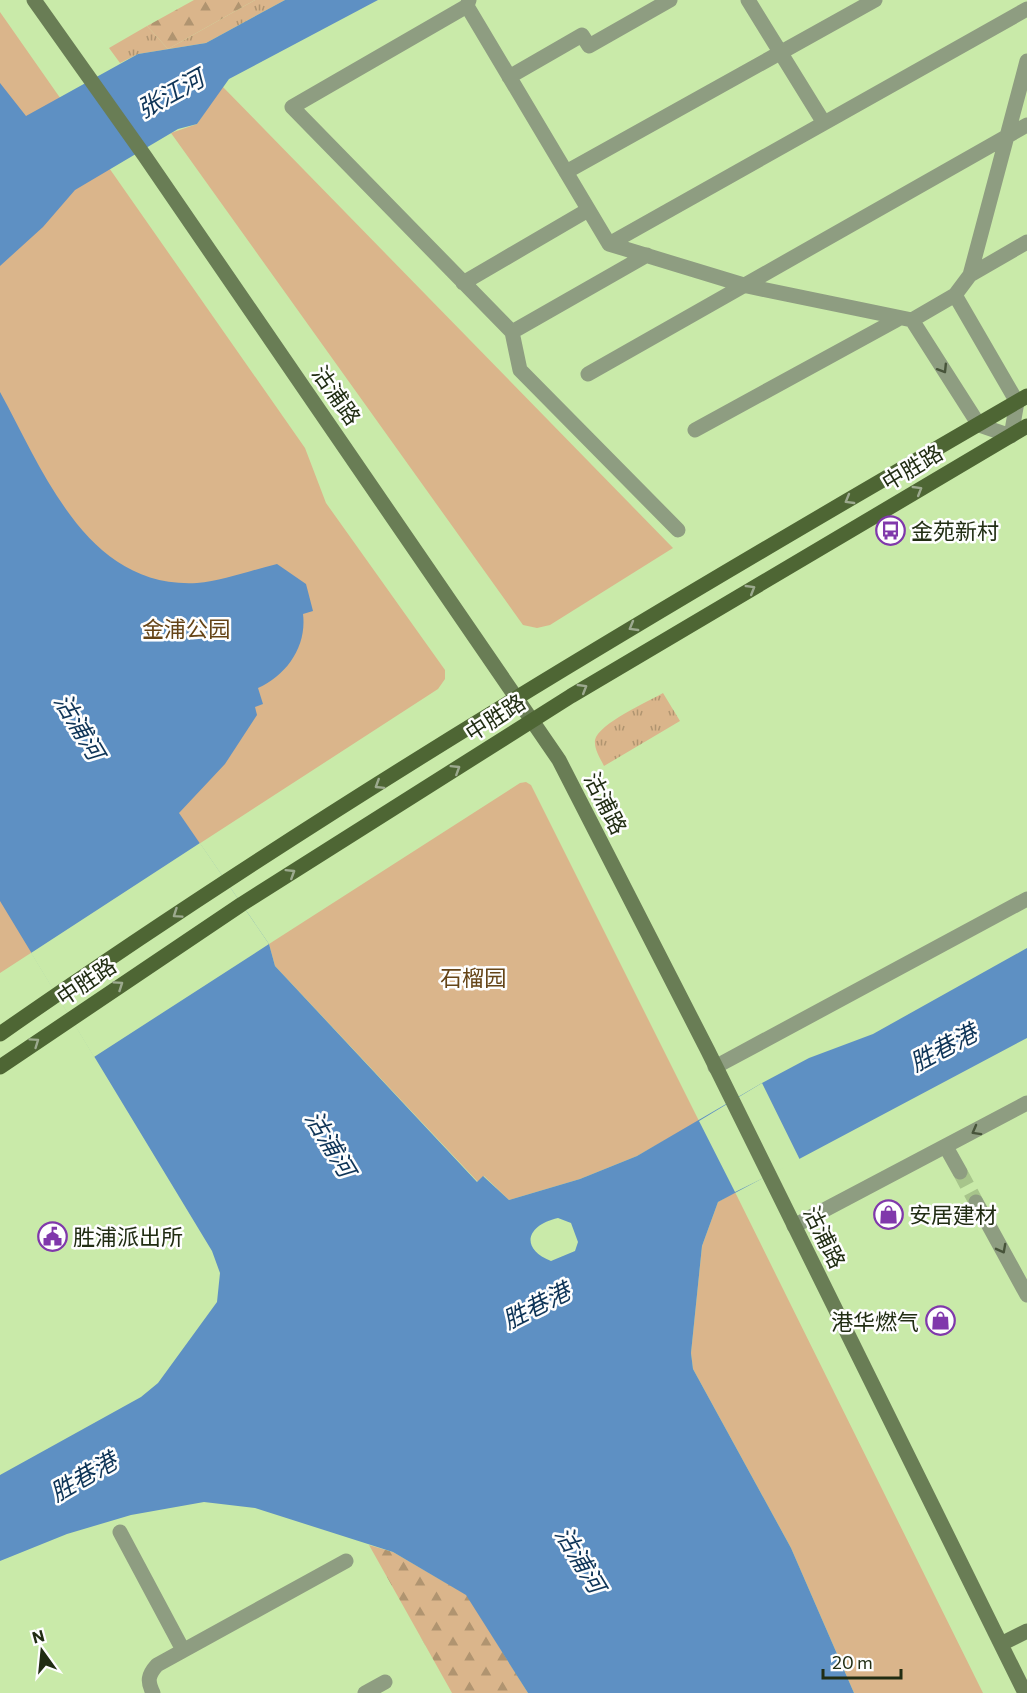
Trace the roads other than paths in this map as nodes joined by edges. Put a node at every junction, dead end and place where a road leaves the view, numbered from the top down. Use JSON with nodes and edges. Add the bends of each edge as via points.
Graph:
{"nodes":[{"id":1,"x":34,"y":0,"type":"edge"},
{"id":2,"x":670,"y":0,"type":"edge"},
{"id":3,"x":748,"y":0,"type":"edge"},
{"id":4,"x":875,"y":0,"type":"edge"},
{"id":5,"x":468,"y":3,"type":"edge"},
{"id":6,"x":1027,"y":9,"type":"edge"},
{"id":7,"x":781,"y":53,"type":"junction"},
{"id":8,"x":1027,"y":61,"type":"edge"},
{"id":9,"x":509,"y":77,"type":"junction"},
{"id":10,"x":824,"y":123,"type":"junction"},
{"id":11,"x":1027,"y":125,"type":"edge"},
{"id":12,"x":1007,"y":137,"type":"junction"},
{"id":13,"x":566,"y":172,"type":"junction"},
{"id":14,"x":588,"y":210,"type":"junction"},
{"id":15,"x":1027,"y":242,"type":"edge"},
{"id":16,"x":609,"y":244,"type":"junction"},
{"id":17,"x":647,"y":255,"type":"junction"},
{"id":18,"x":970,"y":275,"type":"junction"},
{"id":19,"x":463,"y":283,"type":"junction"},
{"id":20,"x":747,"y":286,"type":"junction"},
{"id":21,"x":955,"y":295,"type":"junction"},
{"id":22,"x":906,"y":319,"type":"junction"},
{"id":23,"x":512,"y":332,"type":"junction"},
{"id":24,"x":588,"y":374,"type":"dead end"},
{"id":25,"x":1022,"y":399,"type":"edge"},
{"id":26,"x":979,"y":425,"type":"junction"},
{"id":27,"x":1027,"y":426,"type":"edge"},
{"id":28,"x":695,"y":430,"type":"dead end"},
{"id":29,"x":1011,"y":436,"type":"junction"},
{"id":30,"x":678,"y":531,"type":"dead end"},
{"id":31,"x":517,"y":697,"type":"junction"},
{"id":32,"x":533,"y":720,"type":"junction"},
{"id":33,"x":1027,"y":899,"type":"edge"},
{"id":34,"x":0,"y":1035,"type":"edge"},
{"id":35,"x":0,"y":1067,"type":"edge"},
{"id":36,"x":715,"y":1067,"type":"junction"},
{"id":37,"x":1027,"y":1102,"type":"edge"},
{"id":38,"x":946,"y":1147,"type":"junction"},
{"id":39,"x":960,"y":1172,"type":"tunnel mouth"},
{"id":40,"x":976,"y":1202,"type":"tunnel mouth"},
{"id":41,"x":794,"y":1226,"type":"junction"},
{"id":42,"x":1027,"y":1295,"type":"edge"},
{"id":43,"x":120,"y":1532,"type":"dead end"},
{"id":44,"x":346,"y":1561,"type":"dead end"},
{"id":45,"x":1027,"y":1631,"type":"edge"},
{"id":46,"x":1001,"y":1644,"type":"junction"},
{"id":47,"x":183,"y":1650,"type":"junction"},
{"id":48,"x":386,"y":1682,"type":"dead end"},
{"id":49,"x":153,"y":1693,"type":"edge"},
{"id":50,"x":365,"y":1693,"type":"edge"},
{"id":51,"x":1025,"y":1693,"type":"edge"}],
"edges":[{"from":1,"to":31,"type":"street","name":"沽浦路"},
{"from":2,"to":9,"type":"street","via":[[589,46],[582,35]]},
{"from":3,"to":7,"type":"street"},
{"from":4,"to":7,"type":"street"},
{"from":5,"to":9,"type":"street"},
{"from":5,"to":19,"type":"street","via":[[292,107]]},
{"from":6,"to":10,"type":"street"},
{"from":7,"to":10,"type":"street"},
{"from":7,"to":13,"type":"street"},
{"from":8,"to":12,"type":"street"},
{"from":9,"to":13,"type":"street"},
{"from":10,"to":16,"type":"street"},
{"from":11,"to":12,"type":"street"},
{"from":12,"to":18,"type":"street"},
{"from":12,"to":20,"type":"street"},
{"from":13,"to":14,"type":"street"},
{"from":14,"to":16,"type":"street"},
{"from":14,"to":19,"type":"street"},
{"from":15,"to":18,"type":"street"},
{"from":16,"to":17,"type":"street"},
{"from":17,"to":20,"type":"street"},
{"from":17,"to":23,"type":"street"},
{"from":18,"to":21,"type":"street"},
{"from":19,"to":23,"type":"street"},
{"from":20,"to":22,"type":"street"},
{"from":20,"to":24,"type":"street"},
{"from":21,"to":22,"type":"street"},
{"from":21,"to":25,"type":"street"},
{"from":22,"to":26,"type":"street","one_way":true},
{"from":22,"to":28,"type":"street"},
{"from":23,"to":30,"type":"street","via":[[520,370]]},
{"from":25,"to":26,"type":"main road","name":"中胜路"},
{"from":25,"to":29,"type":"street"},
{"from":26,"to":29,"type":"street"},
{"from":26,"to":31,"type":"main road","name":"中胜路","one_way":true},
{"from":27,"to":29,"type":"main road","name":"中胜路"},
{"from":32,"to":29,"type":"main road","name":"中胜路","one_way":true},
{"from":31,"to":32,"type":"street","name":"沽浦路"},
{"from":31,"to":34,"type":"main road","name":"中胜路","one_way":true,"via":[[226,882]]},
{"from":35,"to":32,"type":"main road","name":"中胜路","one_way":true,"via":[[242,904]]},
{"from":32,"to":36,"type":"street","name":"沽浦路","via":[[559,760]]},
{"from":33,"to":36,"type":"street"},
{"from":36,"to":41,"type":"street","name":"沽浦路"},
{"from":37,"to":38,"type":"street","one_way":true},
{"from":38,"to":39,"type":"street"},
{"from":38,"to":41,"type":"street"},
{"from":40,"to":42,"type":"street","one_way":true},
{"from":41,"to":46,"type":"street","name":"沽浦路"},
{"from":43,"to":47,"type":"street"},
{"from":44,"to":47,"type":"street"},
{"from":45,"to":46,"type":"street"},
{"from":46,"to":51,"type":"street","name":"沽浦路"},
{"from":47,"to":49,"type":"street","via":[[157,1665],[150,1674],[148,1683]]},
{"from":48,"to":50,"type":"street"}]}
